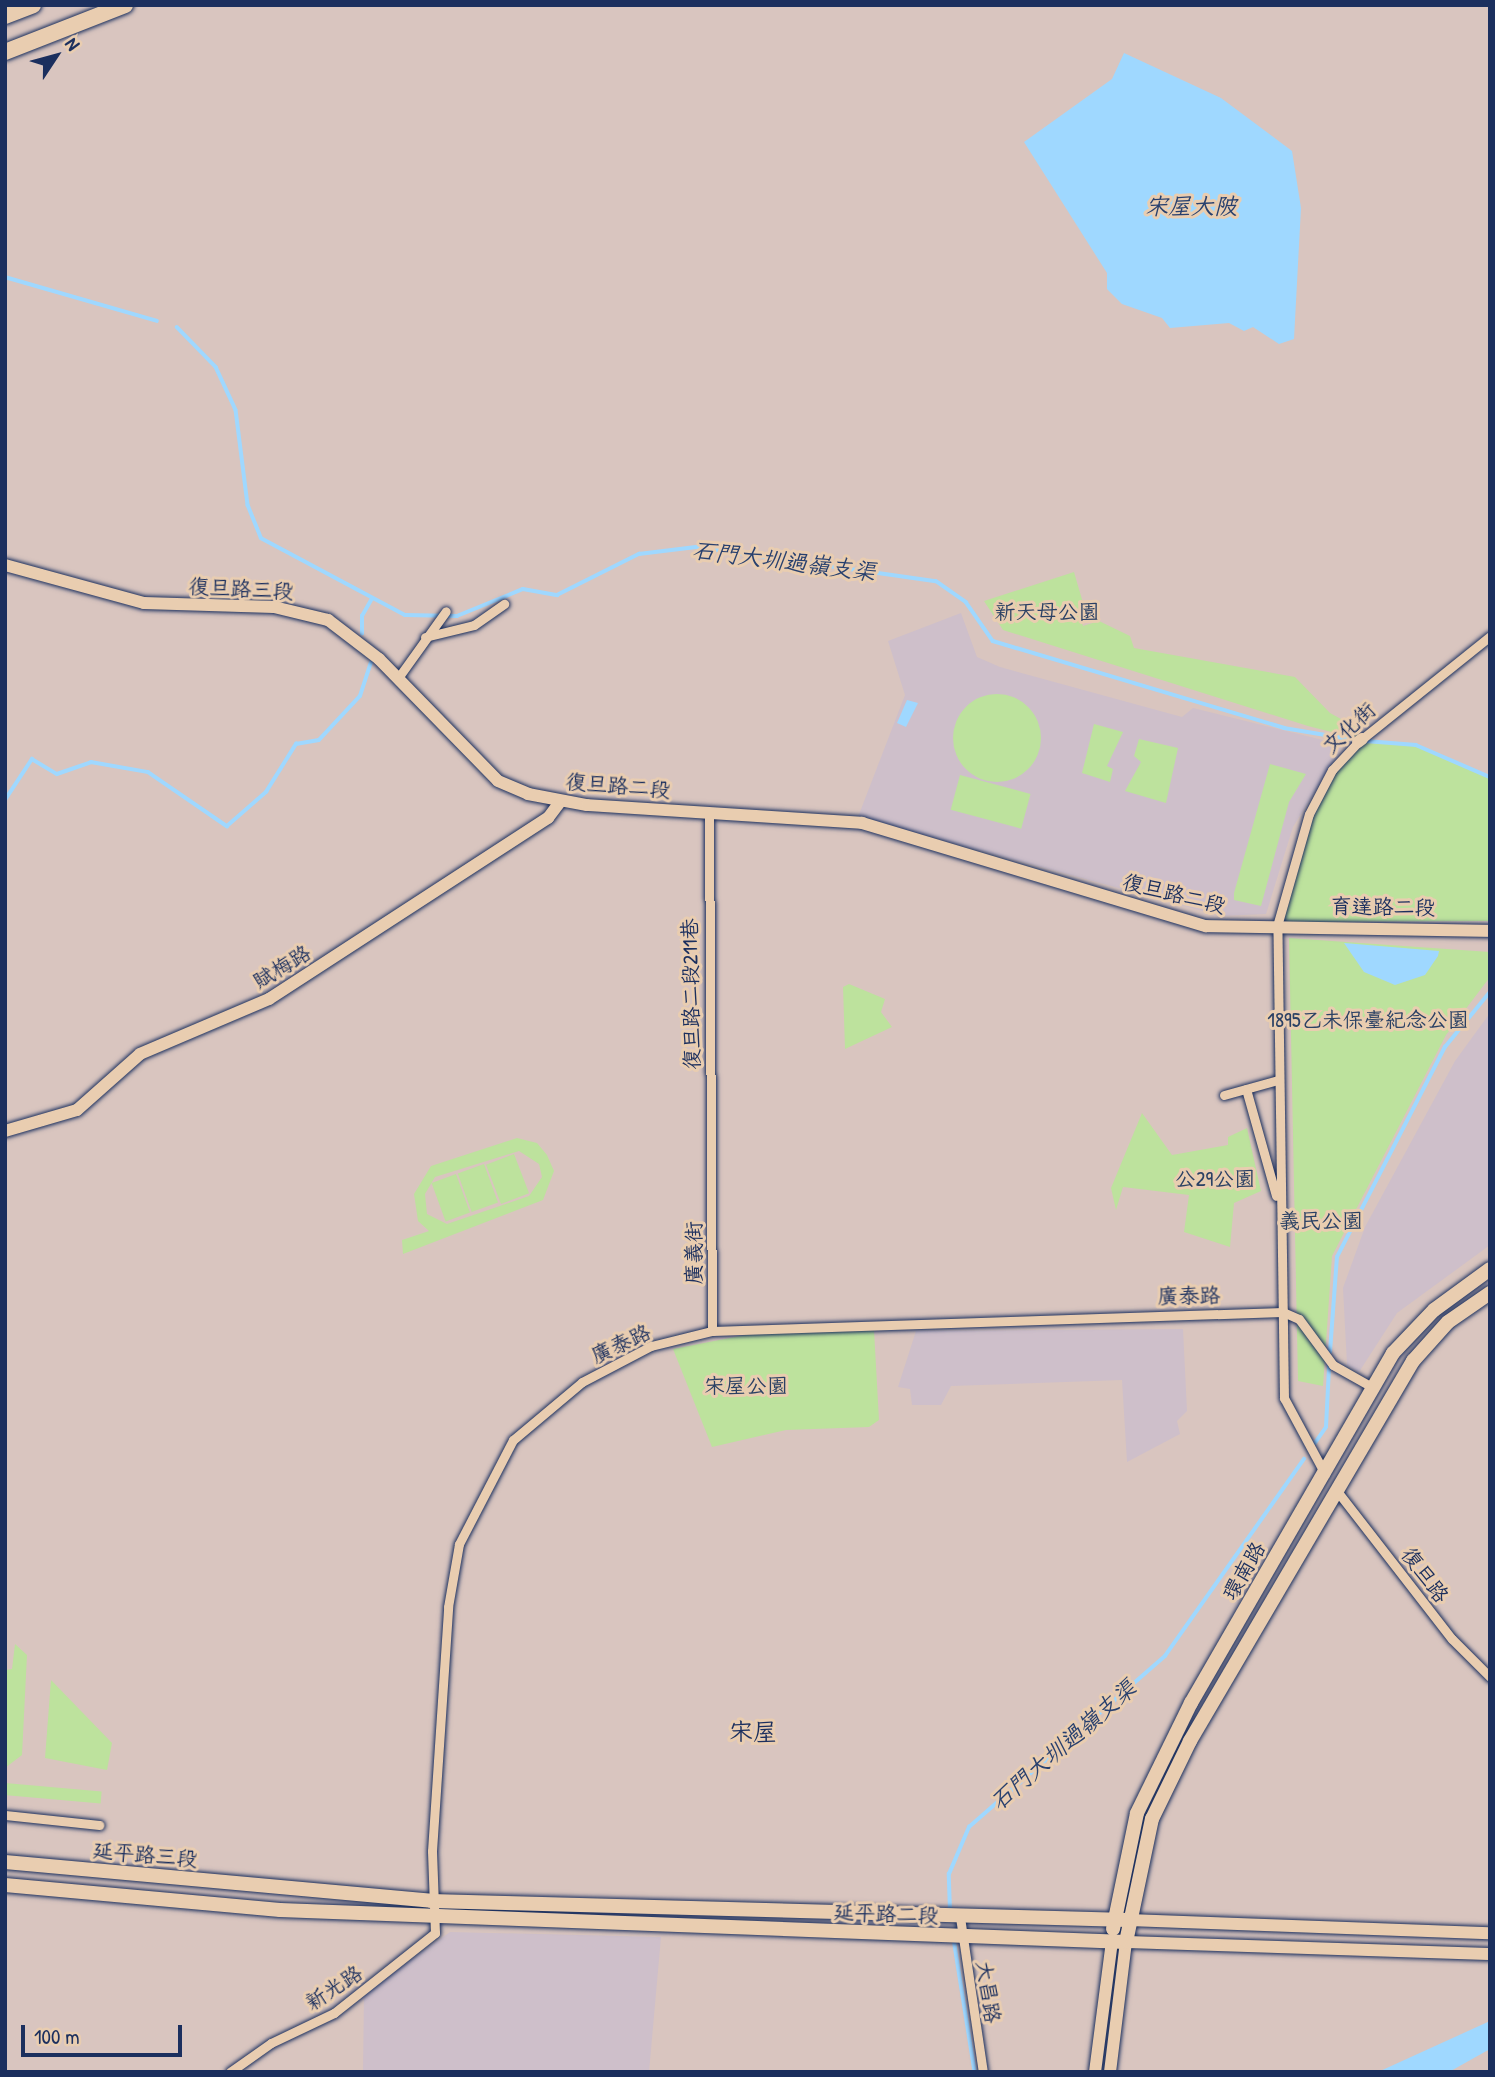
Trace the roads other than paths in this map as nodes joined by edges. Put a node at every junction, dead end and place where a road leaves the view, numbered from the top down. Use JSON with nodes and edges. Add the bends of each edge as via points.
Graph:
{"nodes":[{"id":1,"x":33,"y":5,"type":"edge"},
{"id":2,"x":125,"y":5,"type":"edge"},
{"id":3,"x":5,"y":16,"type":"edge"},
{"id":4,"x":5,"y":52,"type":"edge"},
{"id":5,"x":5,"y":565,"type":"edge"},
{"id":6,"x":504,"y":604,"type":"dead end"},
{"id":7,"x":446,"y":611,"type":"dead end"},
{"id":8,"x":1490,"y":636,"type":"edge"},
{"id":9,"x":425,"y":637,"type":"junction"},
{"id":10,"x":398,"y":678,"type":"junction"},
{"id":11,"x":498,"y":781,"type":"joint"},
{"id":12,"x":561,"y":801,"type":"junction"},
{"id":13,"x":709,"y":812,"type":"junction"},
{"id":14,"x":1277,"y":926,"type":"junction"},
{"id":15,"x":1490,"y":931,"type":"edge"},
{"id":16,"x":1278,"y":1080,"type":"junction"},
{"id":17,"x":1246,"y":1089,"type":"junction"},
{"id":18,"x":1224,"y":1095,"type":"dead end"},
{"id":19,"x":5,"y":1131,"type":"edge"},
{"id":20,"x":713,"y":1175,"type":"joint"},
{"id":21,"x":1279,"y":1208,"type":"junction"},
{"id":22,"x":1490,"y":1269,"type":"edge"},
{"id":23,"x":1490,"y":1293,"type":"edge"},
{"id":24,"x":1283,"y":1312,"type":"junction"},
{"id":25,"x":712,"y":1331,"type":"junction"},
{"id":26,"x":1371,"y":1387,"type":"junction"},
{"id":27,"x":1325,"y":1474,"type":"junction"},
{"id":28,"x":1336,"y":1491,"type":"junction"},
{"id":29,"x":1490,"y":1676,"type":"edge"},
{"id":30,"x":5,"y":1815,"type":"edge"},
{"id":31,"x":99,"y":1825,"type":"dead end"},
{"id":32,"x":5,"y":1862,"type":"edge"},
{"id":33,"x":5,"y":1885,"type":"edge"},
{"id":34,"x":281,"y":1889,"type":"joint"},
{"id":35,"x":431,"y":1908,"type":"junction"},
{"id":36,"x":280,"y":1910,"type":"joint"},
{"id":37,"x":960,"y":1917,"type":"junction"},
{"id":38,"x":1121,"y":1920,"type":"junction"},
{"id":39,"x":1490,"y":1933,"type":"edge"},
{"id":40,"x":961,"y":1938,"type":"junction"},
{"id":41,"x":1119,"y":1941,"type":"junction"},
{"id":42,"x":1490,"y":1954,"type":"edge"},
{"id":43,"x":230,"y":2072,"type":"edge"},
{"id":44,"x":983,"y":2072,"type":"edge"},
{"id":45,"x":1095,"y":2072,"type":"edge"},
{"id":46,"x":1110,"y":2072,"type":"edge"}],
"edges":[{"from":1,"to":3,"type":"highway"},
{"from":2,"to":4,"type":"highway"},
{"from":5,"to":10,"type":"street","name":"復旦路三段","via":[[144,603],[303,612],[350,634]]},
{"from":6,"to":9,"type":"street","via":[[474,625]]},
{"from":7,"to":9,"type":"street"},
{"from":8,"to":14,"type":"street","name":"文化街","via":[[1360,740],[1332,769],[1308,814]]},
{"from":9,"to":10,"type":"street"},
{"from":10,"to":11,"type":"street","name":"復旦路三段"},
{"from":11,"to":12,"type":"street","name":"復旦路二段"},
{"from":12,"to":13,"type":"street","name":"復旦路二段"},
{"from":12,"to":19,"type":"street","name":"賦梅路","via":[[548,818],[270,999],[140,1054],[77,1110]]},
{"from":13,"to":14,"type":"street","name":"復旦路二段","via":[[862,823],[1206,926]]},
{"from":13,"to":20,"type":"street","name":"復旦路二段211巷"},
{"from":14,"to":15,"type":"street","name":"育達路二段"},
{"from":14,"to":16,"type":"street"},
{"from":16,"to":17,"type":"street"},
{"from":16,"to":21,"type":"street"},
{"from":17,"to":18,"type":"street"},
{"from":17,"to":21,"type":"street"},
{"from":20,"to":25,"type":"street","name":"廣義街"},
{"from":21,"to":24,"type":"street"},
{"from":22,"to":26,"type":"main road","name":"環南路","via":[[1418,1324]]},
{"from":23,"to":28,"type":"main road","name":"環南路","via":[[1448,1322],[1413,1361]]},
{"from":24,"to":25,"type":"street","name":"廣泰路"},
{"from":24,"to":26,"type":"street","via":[[1299,1319],[1333,1365]]},
{"from":24,"to":27,"type":"street","via":[[1284,1398]]},
{"from":25,"to":35,"type":"street","name":"廣泰路","via":[[651,1346],[582,1382],[513,1440],[485,1485],[459,1544],[448,1607]]},
{"from":26,"to":27,"type":"main road","name":"環南路"},
{"from":27,"to":28,"type":"street"},
{"from":27,"to":38,"type":"main road","name":"環南路","via":[[1175,1731],[1137,1813]]},
{"from":28,"to":29,"type":"street","name":"復旦路","via":[[1452,1639]]},
{"from":28,"to":38,"type":"main road","name":"環南路","via":[[1190,1741],[1152,1819]]},
{"from":30,"to":31,"type":"street"},
{"from":32,"to":34,"type":"main road","name":"延平路三段"},
{"from":33,"to":36,"type":"main road","name":"延平路三段"},
{"from":34,"to":35,"type":"main road","name":"延平路二段"},
{"from":35,"to":36,"type":"main road","name":"延平路二段"},
{"from":35,"to":37,"type":"main road","name":"延平路二段"},
{"from":35,"to":40,"type":"main road","name":"延平路二段"},
{"from":35,"to":43,"type":"street","name":"新光路","via":[[435,1933],[422,1948],[334,2013],[271,2043]]},
{"from":37,"to":38,"type":"main road","name":"延平路二段"},
{"from":37,"to":40,"type":"street","name":"大昌路"},
{"from":38,"to":39,"type":"street","name":"延平路二段"},
{"from":38,"to":41,"type":"main road","name":"環南路"},
{"from":40,"to":41,"type":"main road","name":"延平路二段"},
{"from":40,"to":44,"type":"street","name":"大昌路"},
{"from":41,"to":42,"type":"street","name":"延平路二段"},
{"from":41,"to":45,"type":"street"},
{"from":41,"to":46,"type":"street"}]}
